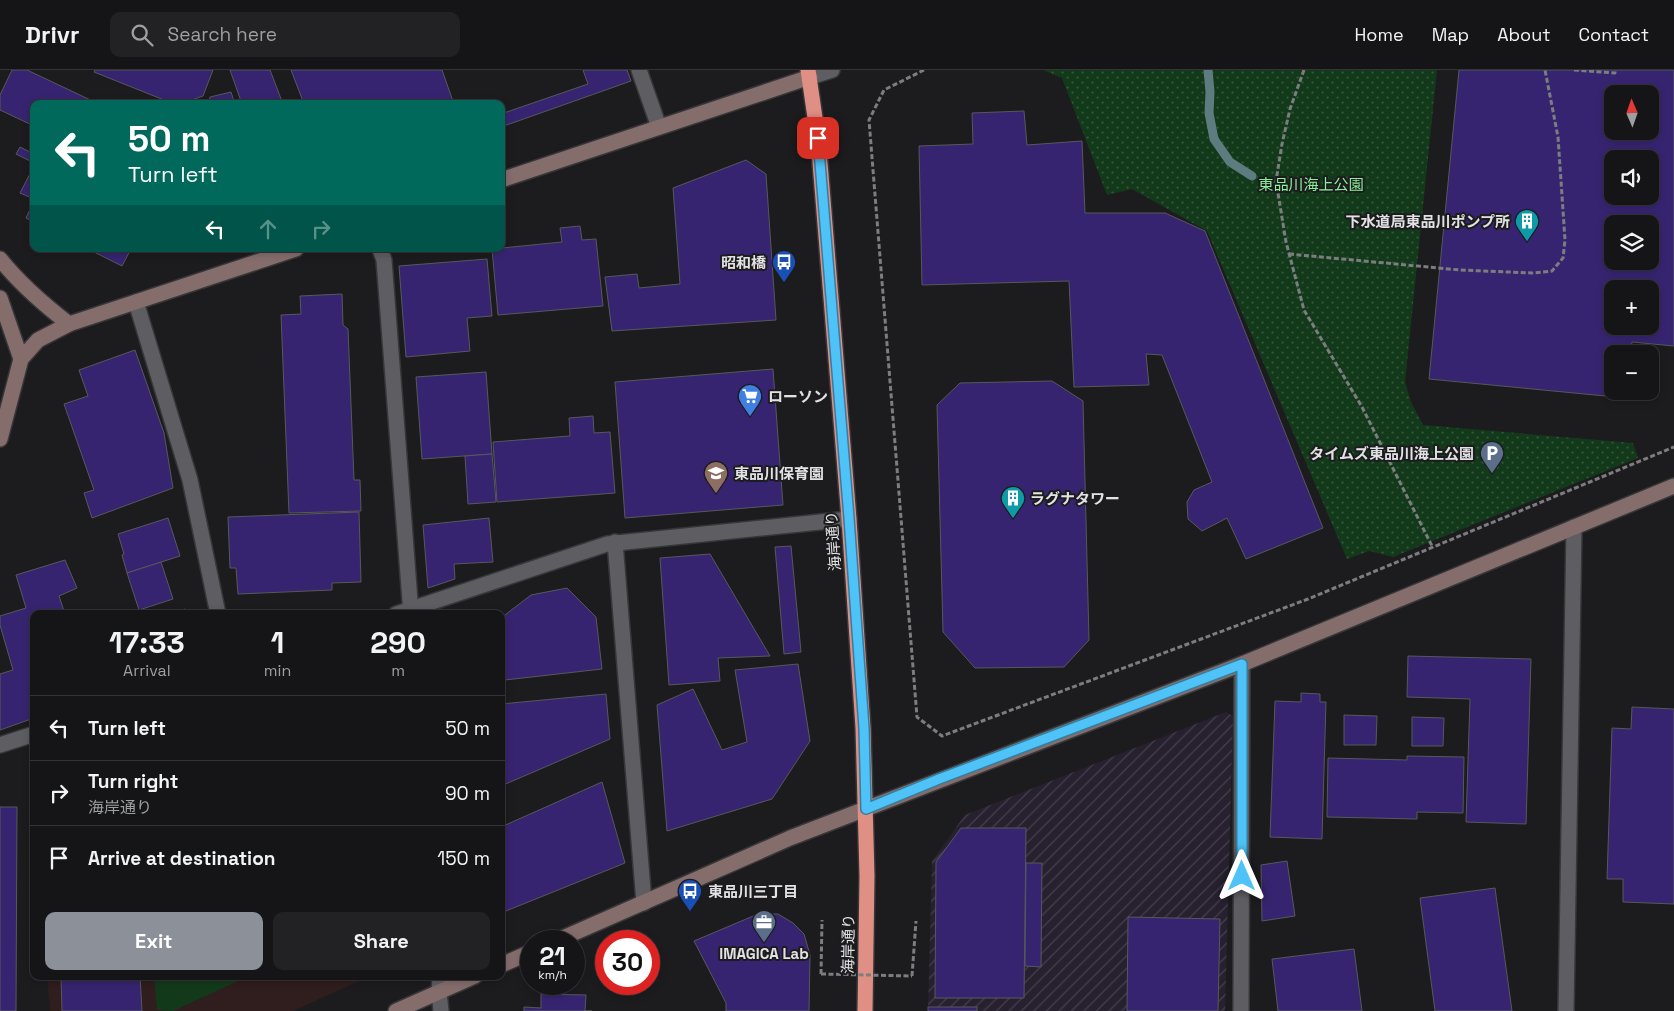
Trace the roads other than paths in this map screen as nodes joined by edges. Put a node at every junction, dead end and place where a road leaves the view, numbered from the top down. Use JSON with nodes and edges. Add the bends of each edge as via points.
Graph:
{"nodes":[{"id":1,"x":639,"y":70,"type":"edge"},
{"id":2,"x":832,"y":70,"type":"edge"},
{"id":3,"x":809,"y":74,"type":"edge"},
{"id":4,"x":659,"y":127,"type":"junction"},
{"id":5,"x":505,"y":179,"type":"edge"},
{"id":6,"x":287,"y":252,"type":"edge"},
{"id":7,"x":381,"y":252,"type":"edge"},
{"id":8,"x":0,"y":259,"type":"edge"},
{"id":9,"x":0,"y":298,"type":"edge"},
{"id":10,"x":136,"y":302,"type":"junction"},
{"id":11,"x":69,"y":324,"type":"junction"},
{"id":12,"x":21,"y":359,"type":"junction"},
{"id":13,"x":0,"y":439,"type":"edge"},
{"id":14,"x":1674,"y":486,"type":"edge"},
{"id":15,"x":849,"y":518,"type":"junction"},
{"id":16,"x":1574,"y":527,"type":"junction"},
{"id":17,"x":615,"y":542,"type":"junction"},
{"id":18,"x":217,"y":610,"type":"edge"},
{"id":19,"x":411,"y":610,"type":"edge"},
{"id":20,"x":414,"y":610,"type":"edge"},
{"id":21,"x":1242,"y":664,"type":"junction"},
{"id":22,"x":30,"y":735,"type":"edge"},
{"id":23,"x":0,"y":745,"type":"edge"},
{"id":24,"x":866,"y":809,"type":"junction"},
{"id":25,"x":644,"y":903,"type":"junction"},
{"id":26,"x":581,"y":930,"type":"edge"},
{"id":27,"x":520,"y":957,"type":"edge"},
{"id":28,"x":505,"y":963,"type":"edge"},
{"id":29,"x":440,"y":980,"type":"edge"},
{"id":30,"x":466,"y":980,"type":"edge"},
{"id":31,"x":439,"y":992,"type":"junction"},
{"id":32,"x":396,"y":1011,"type":"edge"},
{"id":33,"x":441,"y":1011,"type":"edge"},
{"id":34,"x":865,"y":1011,"type":"edge"},
{"id":35,"x":1241,"y":1011,"type":"edge"},
{"id":36,"x":1566,"y":1011,"type":"edge"}],
"edges":[{"from":1,"to":4,"type":"street"},
{"from":2,"to":3,"type":"street"},
{"from":3,"to":4,"type":"street"},
{"from":3,"to":15,"type":"highway","name":"海岸通り","via":[[818,138]]},
{"from":4,"to":5,"type":"street"},
{"from":6,"to":10,"type":"street"},
{"from":7,"to":19,"type":"street"},
{"from":8,"to":11,"type":"street","via":[[17,280]]},
{"from":9,"to":12,"type":"street"},
{"from":10,"to":11,"type":"street"},
{"from":10,"to":18,"type":"street","via":[[190,480]]},
{"from":11,"to":12,"type":"street","via":[[38,340]]},
{"from":12,"to":13,"type":"street"},
{"from":14,"to":16,"type":"street"},
{"from":15,"to":17,"type":"street"},
{"from":15,"to":24,"type":"highway","name":"海岸通り","via":[[864,728]]},
{"from":16,"to":21,"type":"street"},
{"from":16,"to":36,"type":"street"},
{"from":17,"to":20,"type":"street"},
{"from":17,"to":25,"type":"street"},
{"from":21,"to":24,"type":"street"},
{"from":21,"to":35,"type":"street"},
{"from":22,"to":23,"type":"street"},
{"from":24,"to":25,"type":"street","via":[[790,838]]},
{"from":24,"to":34,"type":"highway","name":"海岸通り"},
{"from":25,"to":26,"type":"street"},
{"from":27,"to":28,"type":"street"},
{"from":29,"to":31,"type":"street"},
{"from":30,"to":31,"type":"street"},
{"from":31,"to":32,"type":"street"},
{"from":31,"to":33,"type":"street"}]}
